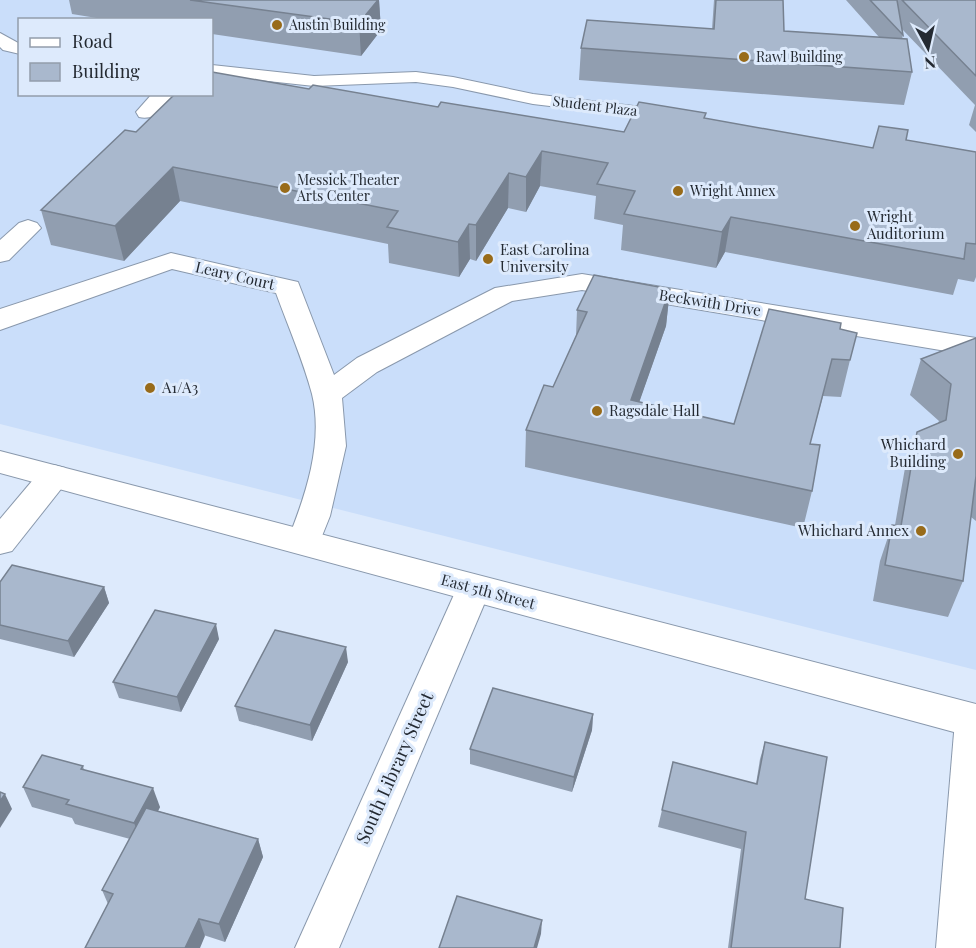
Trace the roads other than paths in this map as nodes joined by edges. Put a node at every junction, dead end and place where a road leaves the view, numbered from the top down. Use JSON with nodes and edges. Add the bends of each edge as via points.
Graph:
{"nodes":[{"id":1,"x":0,"y":38,"type":"edge"},
{"id":2,"x":18,"y":49,"type":"edge"},
{"id":3,"x":213,"y":70,"type":"edge"},
{"id":4,"x":213,"y":85,"type":"edge"},
{"id":5,"x":163,"y":96,"type":"edge"},
{"id":6,"x":331,"y":101,"type":"edge"},
{"id":7,"x":147,"y":112,"type":"dead end"},
{"id":8,"x":682,"y":117,"type":"edge"},
{"id":9,"x":28,"y":228,"type":"dead end"},
{"id":10,"x":0,"y":254,"type":"edge"},
{"id":11,"x":3,"y":313,"type":"edge"},
{"id":12,"x":976,"y":347,"type":"edge"},
{"id":13,"x":327,"y":395,"type":"junction"},
{"id":14,"x":0,"y":462,"type":"edge"},
{"id":15,"x":54,"y":476,"type":"junction"},
{"id":16,"x":0,"y":542,"type":"edge"},
{"id":17,"x":304,"y":542,"type":"junction"},
{"id":18,"x":474,"y":588,"type":"junction"},
{"id":19,"x":975,"y":721,"type":"edge"},
{"id":20,"x":317,"y":948,"type":"edge"},
{"id":21,"x":958,"y":948,"type":"edge"}],
"edges":[{"from":1,"to":2,"type":"street","via":[[9,47]]},
{"from":3,"to":8,"type":"street","name":"Student Plaza","via":[[314,81],[416,77],[533,99]]},
{"from":4,"to":6,"type":"street"},
{"from":5,"to":7,"type":"street"},
{"from":9,"to":10,"type":"street"},
{"from":11,"to":13,"type":"street","name":"Leary Court","via":[[171,261],[288,288]]},
{"from":12,"to":13,"type":"street","name":"Beckwith Drive","via":[[582,282],[505,294],[367,365]]},
{"from":13,"to":17,"type":"street","name":"Leary Court","via":[[332,446]]},
{"from":14,"to":15,"type":"main road","name":"East 5th Street"},
{"from":15,"to":16,"type":"street"},
{"from":15,"to":17,"type":"main road","name":"East 5th Street"},
{"from":17,"to":18,"type":"main road","name":"East 5th Street"},
{"from":18,"to":19,"type":"main road","name":"East 5th Street"},
{"from":18,"to":20,"type":"street","name":"South Library Street"},
{"from":19,"to":21,"type":"street"}]}
